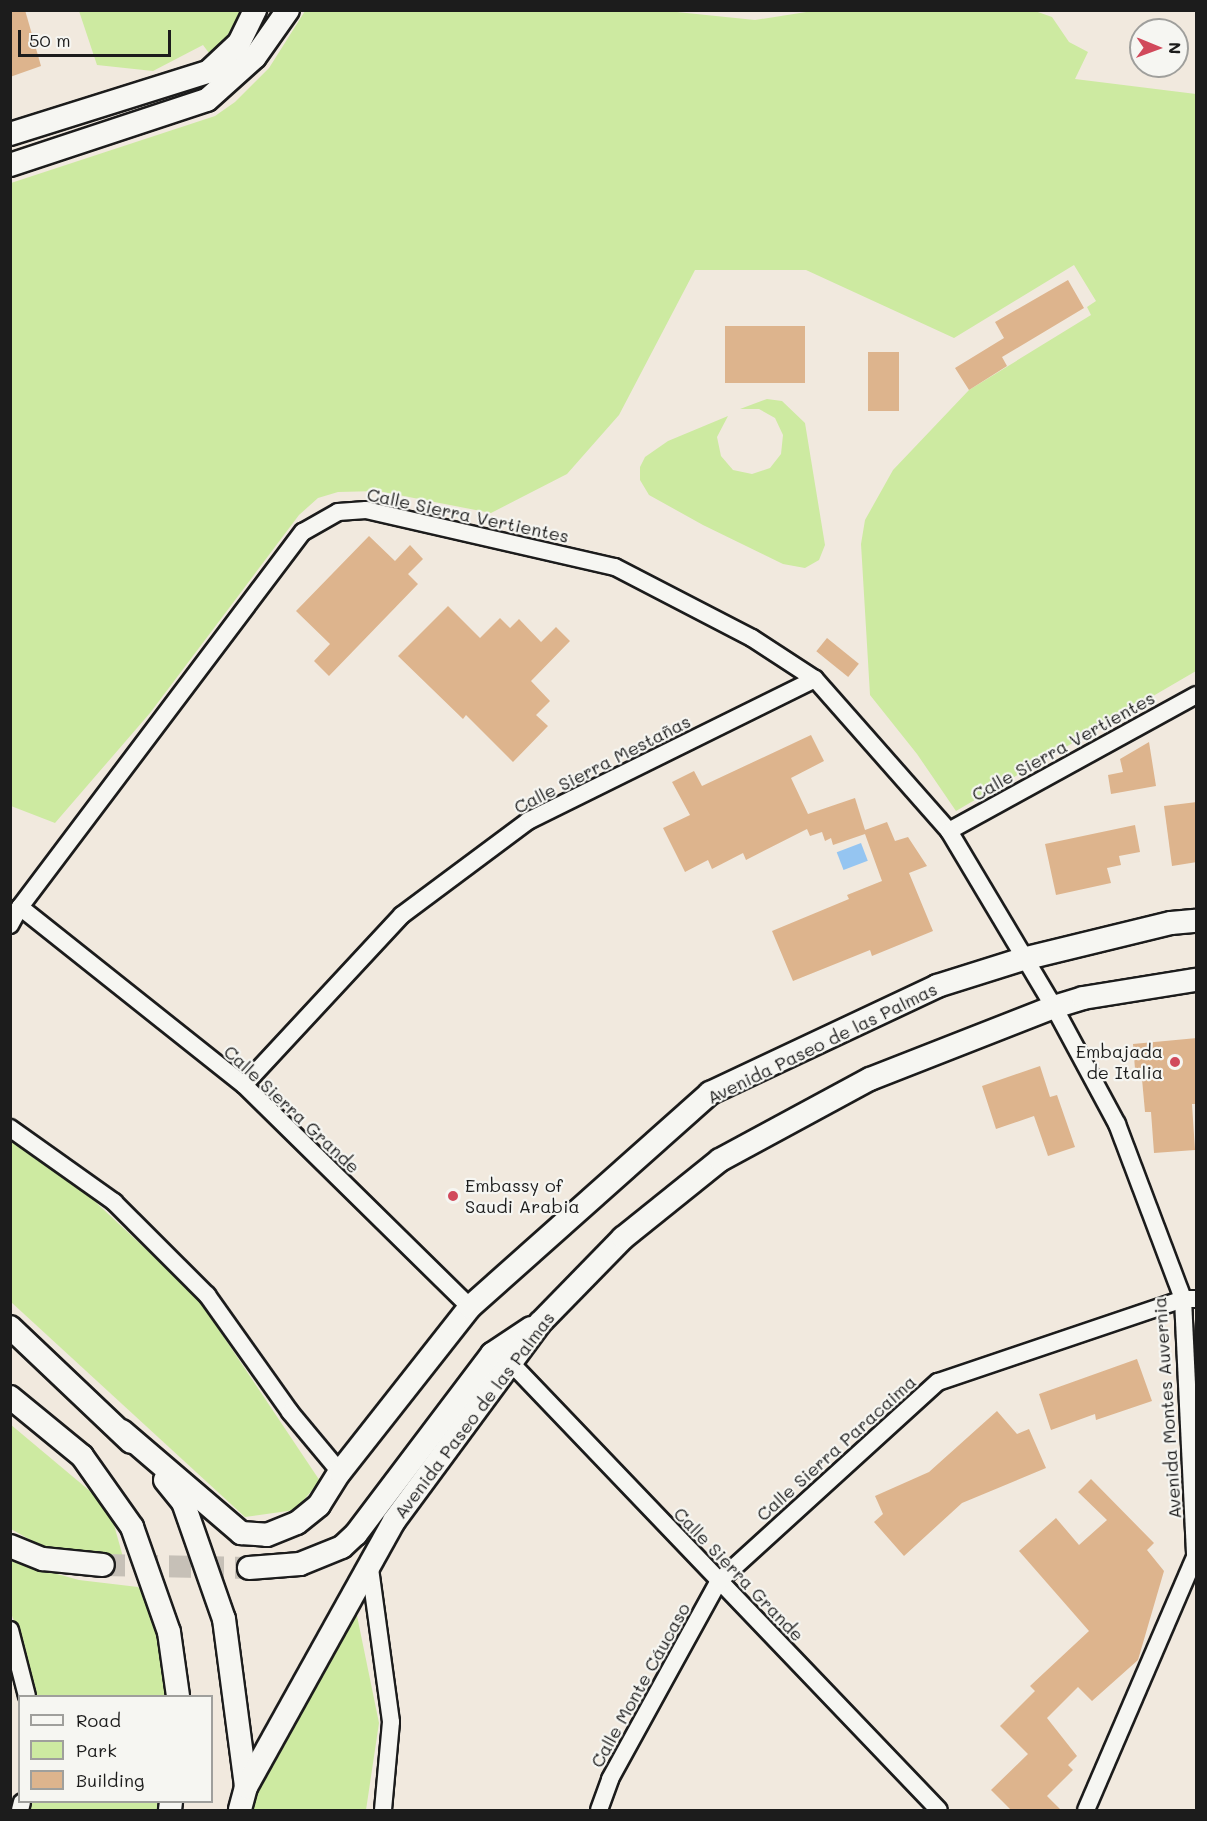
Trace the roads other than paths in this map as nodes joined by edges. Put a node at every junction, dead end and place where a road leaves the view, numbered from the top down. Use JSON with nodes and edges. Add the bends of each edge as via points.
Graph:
{"nodes":[{"id":1,"x":255,"y":10,"type":"edge"},
{"id":2,"x":288,"y":10,"type":"edge"},
{"id":3,"x":10,"y":134,"type":"edge"},
{"id":4,"x":10,"y":165,"type":"edge"},
{"id":5,"x":815,"y":679,"type":"junction"},
{"id":6,"x":1197,"y":695,"type":"edge"},
{"id":7,"x":949,"y":831,"type":"junction"},
{"id":8,"x":20,"y":907,"type":"junction"},
{"id":9,"x":1197,"y":921,"type":"edge"},
{"id":10,"x":10,"y":925,"type":"edge"},
{"id":11,"x":1023,"y":959,"type":"junction"},
{"id":12,"x":1197,"y":980,"type":"edge"},
{"id":13,"x":1054,"y":1007,"type":"junction"},
{"id":14,"x":243,"y":1085,"type":"junction"},
{"id":15,"x":10,"y":1128,"type":"edge"},
{"id":16,"x":1190,"y":1299,"type":"edge"},
{"id":17,"x":470,"y":1307,"type":"junction"},
{"id":18,"x":540,"y":1323,"type":"junction"},
{"id":19,"x":10,"y":1328,"type":"edge"},
{"id":20,"x":512,"y":1364,"type":"junction"},
{"id":21,"x":10,"y":1397,"type":"edge"},
{"id":22,"x":122,"y":1431,"type":"junction"},
{"id":23,"x":340,"y":1472,"type":"junction"},
{"id":24,"x":10,"y":1546,"type":"edge"},
{"id":25,"x":1196,"y":1557,"type":"edge"},
{"id":26,"x":369,"y":1561,"type":"junction"},
{"id":27,"x":103,"y":1565,"type":"tunnel mouth"},
{"id":28,"x":249,"y":1568,"type":"tunnel mouth"},
{"id":29,"x":719,"y":1581,"type":"junction"},
{"id":30,"x":10,"y":1630,"type":"edge"},
{"id":31,"x":27,"y":1695,"type":"edge"},
{"id":32,"x":178,"y":1695,"type":"edge"},
{"id":33,"x":246,"y":1787,"type":"junction"},
{"id":34,"x":240,"y":1810,"type":"edge"},
{"id":35,"x":383,"y":1810,"type":"edge"},
{"id":36,"x":599,"y":1810,"type":"edge"},
{"id":37,"x":939,"y":1810,"type":"edge"},
{"id":38,"x":1086,"y":1810,"type":"edge"}],
"edges":[{"from":1,"to":3,"type":"main road","via":[[239,43],[208,72]]},
{"from":2,"to":4,"type":"main road","via":[[255,57],[207,100]]},
{"from":5,"to":7,"type":"street","name":"Calle Sierra Vertientes"},
{"from":5,"to":8,"type":"street","name":"Calle Sierra Vertientes","via":[[752,638],[615,567],[366,510],[338,512],[303,532]]},
{"from":5,"to":14,"type":"street","name":"Calle Sierra Mestañas","via":[[528,821],[402,915]]},
{"from":6,"to":7,"type":"street","name":"Calle Sierra Vertientes"},
{"from":7,"to":11,"type":"street","name":"Calle Sierra Vertientes"},
{"from":8,"to":10,"type":"street","name":"Calle Sierra Vertientes"},
{"from":8,"to":14,"type":"street","name":"Calle Sierra Grande"},
{"from":9,"to":11,"type":"main road","name":"Avenida Paseo de las Palmas","via":[[1171,923]]},
{"from":11,"to":13,"type":"street","name":"Avenida Montes Auvernia"},
{"from":11,"to":17,"type":"main road","name":"Avenida Paseo de las Palmas","via":[[937,986],[710,1093]]},
{"from":12,"to":13,"type":"main road","name":"Avenida Paseo de las Palmas","via":[[1083,998]]},
{"from":13,"to":16,"type":"street","name":"Avenida Montes Auvernia","via":[[1117,1124]]},
{"from":13,"to":18,"type":"main road","name":"Avenida Paseo de las Palmas","via":[[870,1079],[720,1160],[623,1238]]},
{"from":14,"to":17,"type":"street","name":"Calle Sierra Grande"},
{"from":15,"to":23,"type":"street","via":[[114,1202],[207,1295],[290,1412]]},
{"from":16,"to":25,"type":"street","name":"Avenida Montes Auvernia"},
{"from":16,"to":29,"type":"street","name":"Calle Sierra Paracaima","via":[[938,1382]]},
{"from":17,"to":23,"type":"main road","name":"Avenida Paseo de las Palmas"},
{"from":18,"to":20,"type":"main road","name":"Avenida Paseo de las Palmas"},
{"from":18,"to":28,"type":"main road","via":[[492,1354],[356,1534],[342,1546],[300,1564]]},
{"from":19,"to":22,"type":"main road"},
{"from":20,"to":26,"type":"main road","name":"Avenida Paseo de las Palmas","via":[[459,1430]]},
{"from":20,"to":29,"type":"street","name":"Calle Sierra Grande"},
{"from":21,"to":32,"type":"main road","via":[[81,1456],[132,1527],[169,1632]]},
{"from":22,"to":23,"type":"main road","name":"Avenida Paseo de las Palmas","via":[[241,1533],[267,1535],[297,1523],[319,1505]]},
{"from":22,"to":33,"type":"main road","via":[[183,1502],[207,1563],[224,1619]]},
{"from":24,"to":27,"type":"main road","via":[[43,1559]]},
{"from":25,"to":38,"type":"street","name":"Avenida Montes Auvernia"},
{"from":26,"to":33,"type":"main road","name":"Avenida Paseo de las Palmas"},
{"from":26,"to":35,"type":"street","via":[[391,1722]]},
{"from":29,"to":36,"type":"street","name":"Calle Monte Cáucaso","via":[[610,1779]]},
{"from":29,"to":37,"type":"street","name":"Calle Sierra Grande"},
{"from":30,"to":31,"type":"street"},
{"from":33,"to":34,"type":"main road"}]}
